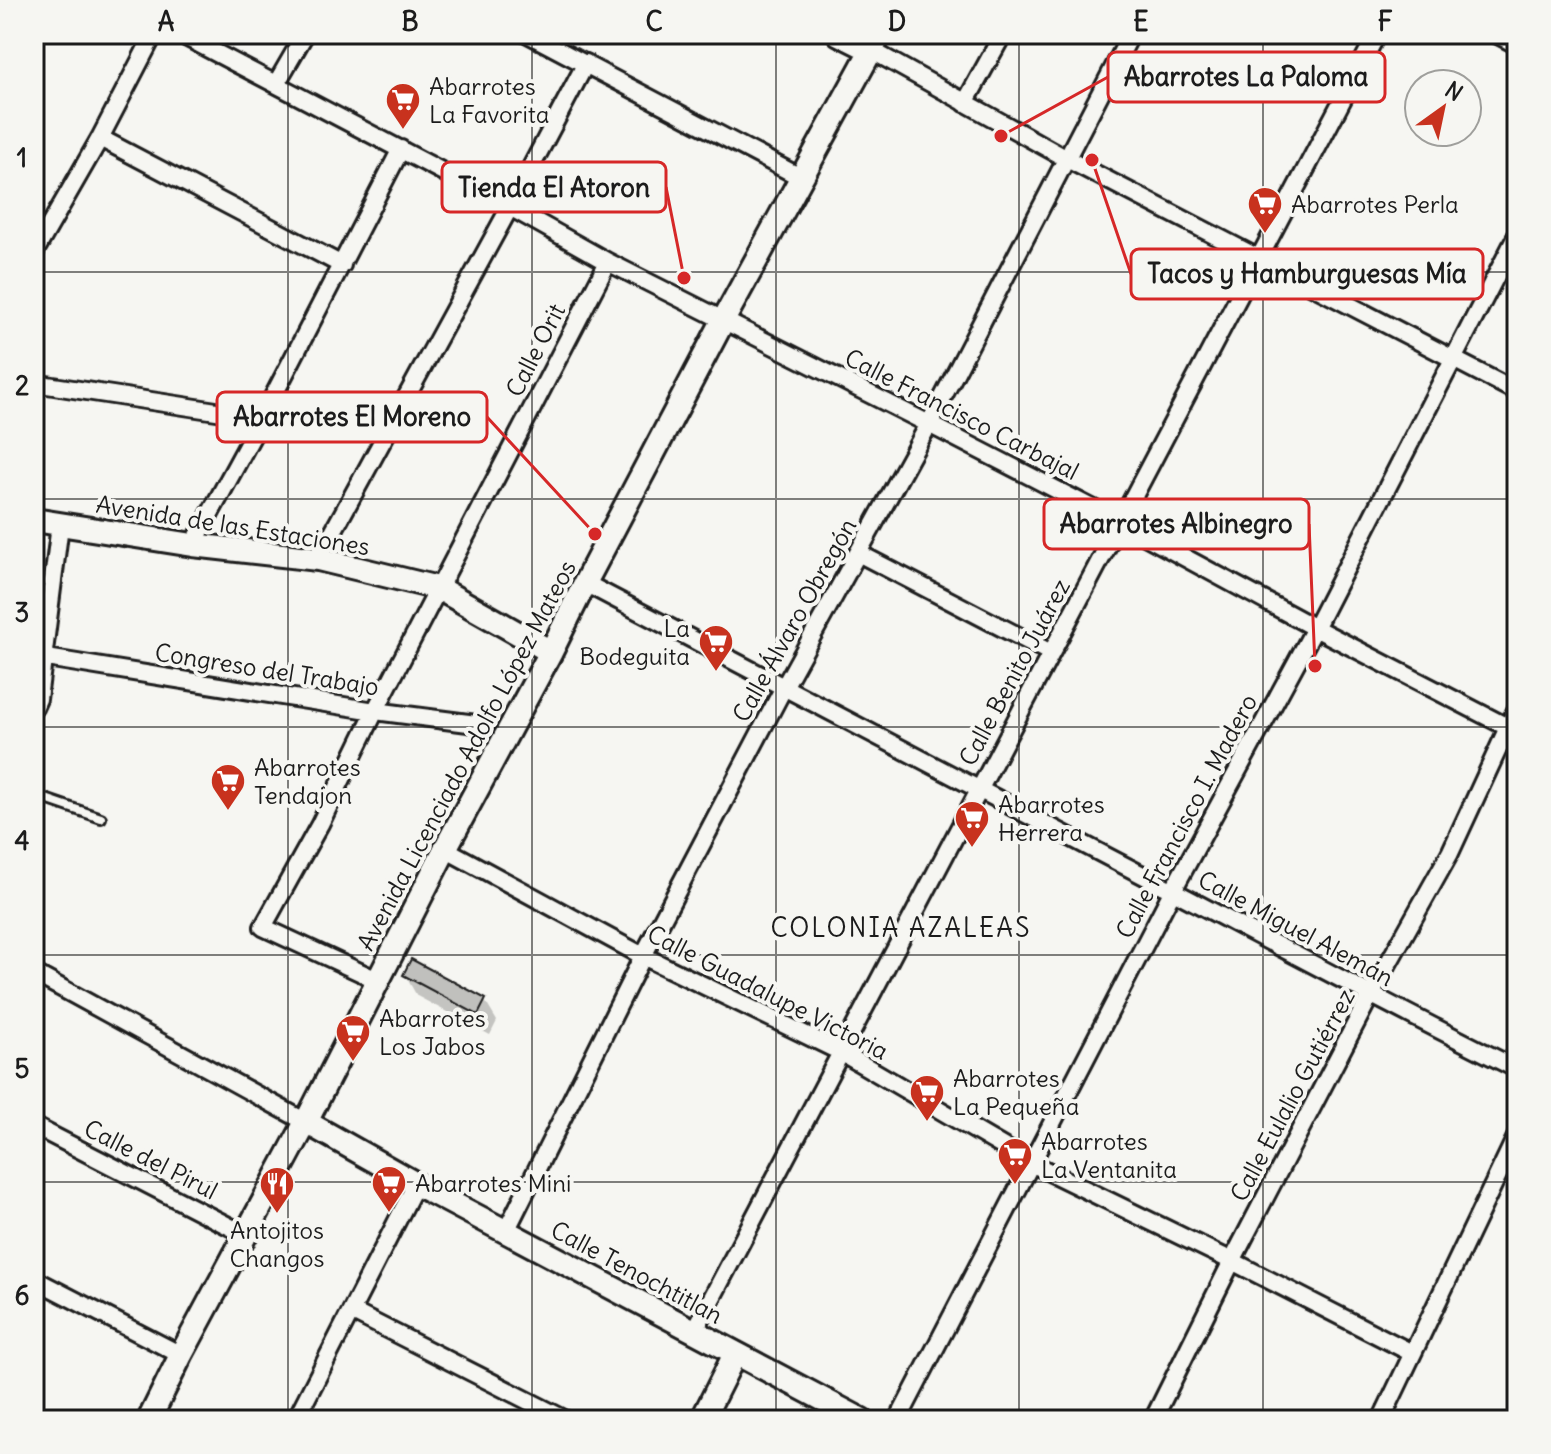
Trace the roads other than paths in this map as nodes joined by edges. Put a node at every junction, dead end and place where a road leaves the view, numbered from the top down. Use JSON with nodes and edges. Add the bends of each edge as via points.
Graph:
{"nodes":[{"id":1,"x":154,"y":34,"type":"edge"},
{"id":2,"x":180,"y":34,"type":"edge"},
{"id":3,"x":305,"y":34,"type":"edge"},
{"id":4,"x":528,"y":34,"type":"edge"},
{"id":5,"x":839,"y":34,"type":"edge"},
{"id":6,"x":1003,"y":34,"type":"edge"},
{"id":7,"x":1131,"y":34,"type":"edge"},
{"id":8,"x":1377,"y":34,"type":"edge"},
{"id":9,"x":1496,"y":34,"type":"edge"},
{"id":10,"x":876,"y":42,"type":"edge"},
{"id":11,"x":1517,"y":45,"type":"edge"},
{"id":12,"x":586,"y":63,"type":"junction"},
{"id":13,"x":276,"y":84,"type":"junction"},
{"id":14,"x":965,"y":103,"type":"junction"},
{"id":15,"x":100,"y":138,"type":"junction"},
{"id":16,"x":401,"y":149,"type":"junction"},
{"id":17,"x":1067,"y":159,"type":"junction"},
{"id":18,"x":800,"y":177,"type":"junction"},
{"id":19,"x":510,"y":207,"type":"junction"},
{"id":20,"x":1517,"y":235,"type":"edge"},
{"id":21,"x":34,"y":253,"type":"edge"},
{"id":22,"x":1258,"y":258,"type":"junction"},
{"id":23,"x":608,"y":262,"type":"junction"},
{"id":24,"x":342,"y":265,"type":"junction"},
{"id":25,"x":724,"y":319,"type":"junction"},
{"id":26,"x":1452,"y":359,"type":"junction"},
{"id":27,"x":34,"y":383,"type":"edge"},
{"id":28,"x":1517,"y":392,"type":"edge"},
{"id":29,"x":262,"y":418,"type":"junction"},
{"id":30,"x":929,"y":424,"type":"junction"},
{"id":31,"x":34,"y":520,"type":"edge"},
{"id":32,"x":1121,"y":523,"type":"junction"},
{"id":33,"x":60,"y":525,"type":"junction"},
{"id":34,"x":193,"y":545,"type":"junction"},
{"id":35,"x":858,"y":553,"type":"junction"},
{"id":36,"x":318,"y":559,"type":"junction"},
{"id":37,"x":585,"y":583,"type":"junction"},
{"id":38,"x":438,"y":588,"type":"junction"},
{"id":39,"x":1315,"y":628,"type":"junction"},
{"id":40,"x":551,"y":652,"type":"junction"},
{"id":41,"x":1051,"y":653,"type":"junction"},
{"id":42,"x":38,"y":656,"type":"edge"},
{"id":43,"x":783,"y":689,"type":"junction"},
{"id":44,"x":34,"y":708,"type":"edge"},
{"id":45,"x":1517,"y":708,"type":"edge"},
{"id":46,"x":375,"y":711,"type":"junction"},
{"id":47,"x":484,"y":725,"type":"dead end"},
{"id":48,"x":1512,"y":729,"type":"edge"},
{"id":49,"x":979,"y":790,"type":"junction"},
{"id":50,"x":34,"y":795,"type":"edge"},
{"id":51,"x":101,"y":818,"type":"dead end"},
{"id":52,"x":445,"y":849,"type":"junction"},
{"id":53,"x":1173,"y":890,"type":"junction"},
{"id":54,"x":643,"y":956,"type":"junction"},
{"id":55,"x":34,"y":973,"type":"edge"},
{"id":56,"x":377,"y":980,"type":"junction"},
{"id":57,"x":1370,"y":996,"type":"junction"},
{"id":58,"x":841,"y":1052,"type":"junction"},
{"id":59,"x":1517,"y":1069,"type":"edge"},
{"id":60,"x":306,"y":1122,"type":"junction"},
{"id":61,"x":34,"y":1126,"type":"edge"},
{"id":62,"x":1517,"y":1135,"type":"edge"},
{"id":63,"x":1031,"y":1163,"type":"junction"},
{"id":64,"x":416,"y":1184,"type":"junction"},
{"id":65,"x":506,"y":1231,"type":"junction"},
{"id":66,"x":246,"y":1235,"type":"junction"},
{"id":67,"x":1232,"y":1261,"type":"junction"},
{"id":68,"x":34,"y":1279,"type":"edge"},
{"id":69,"x":351,"y":1311,"type":"junction"},
{"id":70,"x":694,"y":1332,"type":"junction"},
{"id":71,"x":1412,"y":1353,"type":"junction"},
{"id":72,"x":735,"y":1354,"type":"junction"},
{"id":73,"x":181,"y":1355,"type":"junction"},
{"id":74,"x":300,"y":1418,"type":"edge"},
{"id":75,"x":149,"y":1420,"type":"edge"},
{"id":76,"x":566,"y":1420,"type":"edge"},
{"id":77,"x":702,"y":1420,"type":"edge"},
{"id":78,"x":862,"y":1420,"type":"edge"},
{"id":79,"x":898,"y":1420,"type":"edge"},
{"id":80,"x":1153,"y":1420,"type":"edge"},
{"id":81,"x":1381,"y":1420,"type":"edge"}],
"edges":[{"from":1,"to":15,"type":"street"},
{"from":2,"to":13,"type":"street","name":"Calle Francisco Carbajal"},
{"from":3,"to":13,"type":"street"},
{"from":4,"to":12,"type":"street"},
{"from":5,"to":10,"type":"street"},
{"from":6,"to":14,"type":"street"},
{"from":7,"to":17,"type":"street","name":"Calle Álvaro Obregón"},
{"from":8,"to":22,"type":"street","name":"Calle Benito Juárez"},
{"from":9,"to":11,"type":"street"},
{"from":10,"to":14,"type":"street"},
{"from":10,"to":18,"type":"street","name":"Avenida Licenciado Adolfo López Mateos"},
{"from":12,"to":18,"type":"street"},
{"from":12,"to":19,"type":"street"},
{"from":13,"to":16,"type":"street","name":"Calle Francisco Carbajal"},
{"from":14,"to":17,"type":"street"},
{"from":15,"to":21,"type":"street"},
{"from":15,"to":24,"type":"street"},
{"from":16,"to":19,"type":"street","name":"Calle Francisco Carbajal"},
{"from":16,"to":24,"type":"street"},
{"from":17,"to":22,"type":"street"},
{"from":17,"to":30,"type":"street","name":"Calle Álvaro Obregón"},
{"from":18,"to":25,"type":"street","name":"Avenida Licenciado Adolfo López Mateos"},
{"from":19,"to":23,"type":"street","name":"Calle Francisco Carbajal"},
{"from":19,"to":36,"type":"street"},
{"from":20,"to":26,"type":"street","name":"Calle Francisco I. Madero"},
{"from":22,"to":26,"type":"street"},
{"from":22,"to":32,"type":"street","name":"Calle Benito Juárez"},
{"from":23,"to":25,"type":"street","name":"Calle Francisco Carbajal"},
{"from":23,"to":38,"type":"street","name":"Calle Orit"},
{"from":24,"to":29,"type":"street"},
{"from":25,"to":30,"type":"street","name":"Calle Francisco Carbajal"},
{"from":25,"to":37,"type":"street","name":"Avenida Licenciado Adolfo López Mateos"},
{"from":26,"to":28,"type":"street"},
{"from":26,"to":39,"type":"street","name":"Calle Francisco I. Madero"},
{"from":27,"to":29,"type":"street"},
{"from":29,"to":34,"type":"street"},
{"from":30,"to":32,"type":"street","name":"Calle Francisco Carbajal"},
{"from":30,"to":35,"type":"street","name":"Calle Álvaro Obregón"},
{"from":31,"to":33,"type":"street","name":"Avenida de las Estaciones"},
{"from":32,"to":39,"type":"street","name":"Calle Francisco Carbajal"},
{"from":32,"to":41,"type":"street","name":"Calle Benito Juárez"},
{"from":33,"to":34,"type":"street","name":"Avenida de las Estaciones"},
{"from":33,"to":42,"type":"street"},
{"from":34,"to":36,"type":"street","name":"Avenida de las Estaciones"},
{"from":35,"to":41,"type":"street"},
{"from":35,"to":43,"type":"street","name":"Calle Álvaro Obregón"},
{"from":36,"to":38,"type":"street","name":"Avenida de las Estaciones"},
{"from":37,"to":40,"type":"street","name":"Avenida Licenciado Adolfo López Mateos"},
{"from":37,"to":43,"type":"street","name":"Calle Miguel Alemán"},
{"from":38,"to":40,"type":"street","name":"Avenida de las Estaciones"},
{"from":38,"to":46,"type":"street","name":"Calle Orit"},
{"from":39,"to":48,"type":"street","name":"Calle Francisco Carbajal"},
{"from":39,"to":53,"type":"street","name":"Calle Francisco I. Madero"},
{"from":40,"to":52,"type":"street","name":"Avenida Licenciado Adolfo López Mateos"},
{"from":41,"to":49,"type":"street","name":"Calle Benito Juárez"},
{"from":42,"to":44,"type":"street"},
{"from":42,"to":46,"type":"street","name":"Congreso del Trabajo"},
{"from":43,"to":49,"type":"street","name":"Calle Miguel Alemán"},
{"from":43,"to":54,"type":"street","name":"Calle Álvaro Obregón"},
{"from":45,"to":48,"type":"street","name":"Calle Eulalio Gutiérrez"},
{"from":46,"to":47,"type":"street","name":"Congreso del Trabajo"},
{"from":46,"to":56,"type":"street","name":"Calle Orit","via":[[263,927]]},
{"from":48,"to":57,"type":"street","name":"Calle Eulalio Gutiérrez"},
{"from":49,"to":53,"type":"street","name":"Calle Miguel Alemán"},
{"from":49,"to":58,"type":"street","name":"Calle Benito Juárez"},
{"from":50,"to":51,"type":"lane"},
{"from":52,"to":54,"type":"street","name":"Calle Guadalupe Victoria"},
{"from":52,"to":56,"type":"street","name":"Avenida Licenciado Adolfo López Mateos"},
{"from":53,"to":57,"type":"street","name":"Calle Miguel Alemán"},
{"from":53,"to":63,"type":"street","name":"Calle Francisco I. Madero"},
{"from":54,"to":58,"type":"street","name":"Calle Guadalupe Victoria"},
{"from":54,"to":65,"type":"street","name":"Calle Álvaro Obregón"},
{"from":55,"to":60,"type":"street"},
{"from":56,"to":60,"type":"street","name":"Avenida Licenciado Adolfo López Mateos"},
{"from":57,"to":59,"type":"street","name":"Calle Miguel Alemán"},
{"from":57,"to":67,"type":"street","name":"Calle Eulalio Gutiérrez"},
{"from":58,"to":63,"type":"street","name":"Calle Guadalupe Victoria"},
{"from":58,"to":70,"type":"street","name":"Calle Benito Juárez"},
{"from":60,"to":64,"type":"street","name":"Calle Tenochtitlan"},
{"from":60,"to":66,"type":"street","name":"Avenida Licenciado Adolfo López Mateos"},
{"from":61,"to":66,"type":"street","name":"Calle del Pirul"},
{"from":62,"to":71,"type":"street"},
{"from":63,"to":67,"type":"street","name":"Calle Guadalupe Victoria"},
{"from":63,"to":79,"type":"street","name":"Calle Francisco I. Madero"},
{"from":64,"to":65,"type":"street","name":"Calle Tenochtitlan"},
{"from":64,"to":69,"type":"street"},
{"from":65,"to":70,"type":"street","name":"Calle Tenochtitlan"},
{"from":66,"to":73,"type":"street","name":"Avenida Licenciado Adolfo López Mateos"},
{"from":67,"to":71,"type":"street","name":"Calle Guadalupe Victoria"},
{"from":67,"to":80,"type":"street","name":"Calle Eulalio Gutiérrez"},
{"from":68,"to":73,"type":"street"},
{"from":69,"to":74,"type":"street"},
{"from":69,"to":76,"type":"street"},
{"from":70,"to":72,"type":"street","name":"Calle Tenochtitlan"},
{"from":71,"to":81,"type":"street"},
{"from":72,"to":77,"type":"street"},
{"from":72,"to":78,"type":"street","name":"Calle Tenochtitlan"},
{"from":73,"to":75,"type":"street","name":"Avenida Licenciado Adolfo López Mateos"}]}
